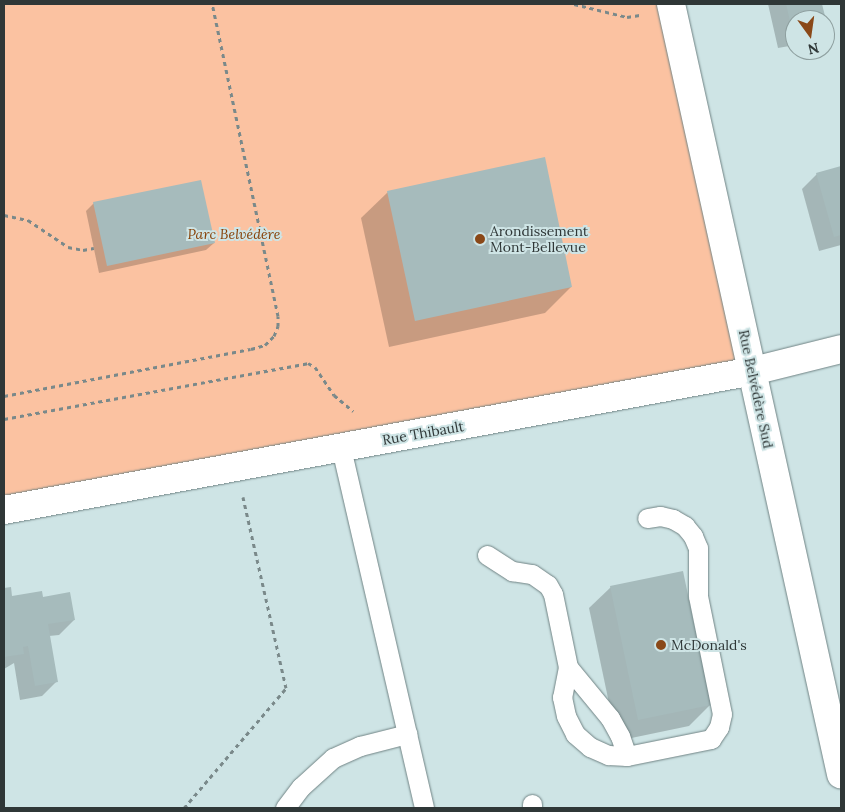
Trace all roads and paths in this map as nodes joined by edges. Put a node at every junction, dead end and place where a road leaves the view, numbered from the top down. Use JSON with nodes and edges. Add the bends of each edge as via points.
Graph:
{"nodes":[{"id":1,"x":212,"y":4,"type":"edge"},
{"id":2,"x":574,"y":4,"type":"edge"},
{"id":3,"x":672,"y":7,"type":"edge"},
{"id":4,"x":4,"y":215,"type":"edge"},
{"id":5,"x":94,"y":248,"type":"dead end"},
{"id":6,"x":841,"y":349,"type":"edge"},
{"id":7,"x":753,"y":371,"type":"junction"},
{"id":8,"x":4,"y":396,"type":"edge"},
{"id":9,"x":4,"y":419,"type":"edge"},
{"id":10,"x":379,"y":441,"type":"junction"},
{"id":11,"x":341,"y":448,"type":"junction"},
{"id":12,"x":237,"y":467,"type":"junction"},
{"id":13,"x":4,"y":510,"type":"edge"},
{"id":14,"x":647,"y":518,"type":"dead end"},
{"id":15,"x":487,"y":555,"type":"dead end"},
{"id":16,"x":568,"y":667,"type":"junction"},
{"id":17,"x":407,"y":734,"type":"junction"},
{"id":18,"x":627,"y":756,"type":"junction"},
{"id":19,"x":841,"y":774,"type":"edge"},
{"id":20,"x":184,"y":808,"type":"edge"},
{"id":21,"x":285,"y":808,"type":"edge"},
{"id":22,"x":424,"y":808,"type":"edge"}],
"edges":[{"from":1,"to":8,"type":"path","via":[[278,316],[274,336],[265,344],[251,349]]},
{"from":2,"to":3,"type":"path","via":[[627,17]]},
{"from":3,"to":7,"type":"street","name":"Rue Belvédère Sud"},
{"from":4,"to":5,"type":"path","via":[[28,220],[68,247]]},
{"from":6,"to":7,"type":"street","name":"Rue Thibault"},
{"from":7,"to":10,"type":"street","name":"Rue Thibault"},
{"from":7,"to":19,"type":"street","name":"Rue Belvédère Sud"},
{"from":9,"to":10,"type":"path","via":[[308,363],[315,367],[327,388],[349,406]]},
{"from":10,"to":11,"type":"street","name":"Rue Thibault"},
{"from":11,"to":12,"type":"street","name":"Rue Thibault"},
{"from":11,"to":17,"type":"lane"},
{"from":12,"to":13,"type":"street","name":"Rue Thibault"},
{"from":12,"to":20,"type":"path","via":[[286,688]]},
{"from":14,"to":18,"type":"lane","via":[[660,516],[685,526],[698,548],[698,596],[722,714],[712,739]]},
{"from":15,"to":16,"type":"lane","via":[[512,571],[532,574],[548,585],[553,594]]},
{"from":16,"to":18,"type":"lane","via":[[610,718]]},
{"from":16,"to":18,"type":"lane","via":[[562,697],[566,716],[576,734],[590,747],[608,755]]},
{"from":17,"to":21,"type":"lane","via":[[360,746],[333,758],[301,787]]},
{"from":17,"to":22,"type":"lane"}]}
